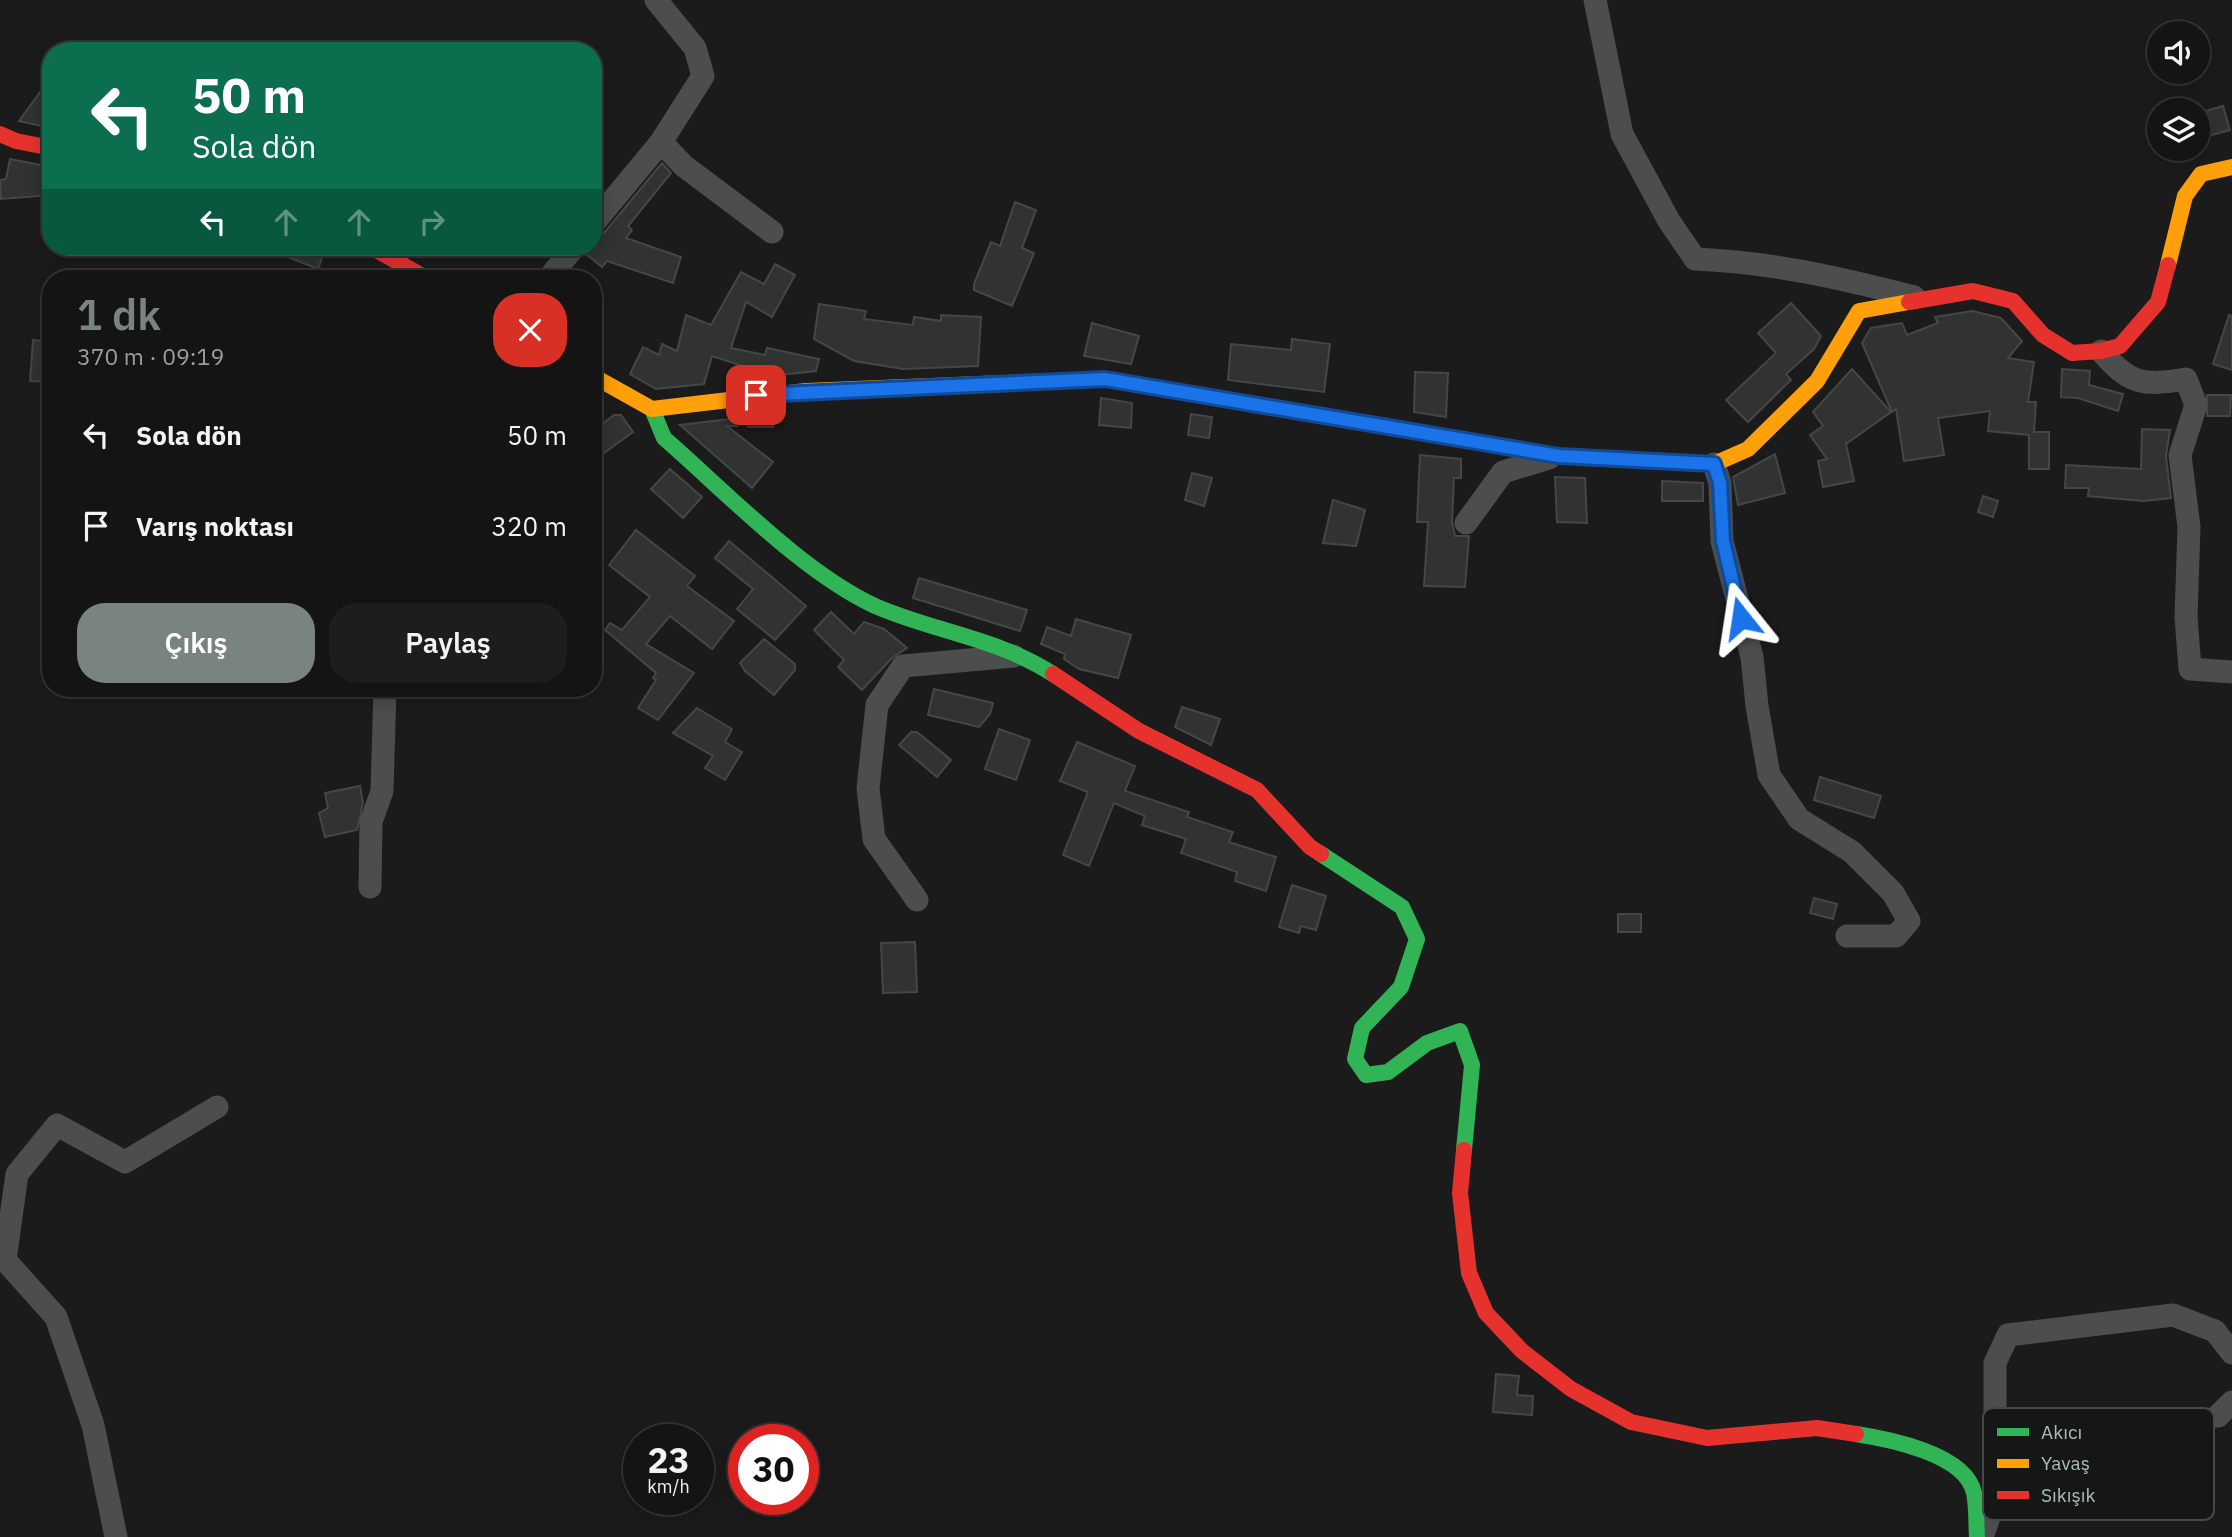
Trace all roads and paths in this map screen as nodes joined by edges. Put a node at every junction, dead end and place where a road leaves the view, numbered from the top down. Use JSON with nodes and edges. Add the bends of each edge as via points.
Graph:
{"nodes":[{"id":1,"x":656,"y":0,"type":"edge"},
{"id":2,"x":1595,"y":0,"type":"edge"},
{"id":3,"x":0,"y":134,"type":"edge"},
{"id":4,"x":661,"y":142,"type":"junction"},
{"id":5,"x":42,"y":146,"type":"edge"},
{"id":6,"x":2232,"y":167,"type":"edge"},
{"id":7,"x":602,"y":213,"type":"edge"},
{"id":8,"x":772,"y":232,"type":"dead end"},
{"id":9,"x":387,"y":256,"type":"edge"},
{"id":10,"x":567,"y":256,"type":"edge"},
{"id":11,"x":412,"y":270,"type":"edge"},
{"id":12,"x":555,"y":270,"type":"edge"},
{"id":13,"x":1933,"y":296,"type":"junction"},
{"id":14,"x":2101,"y":351,"type":"junction"},
{"id":15,"x":602,"y":381,"type":"edge"},
{"id":16,"x":652,"y":409,"type":"junction"},
{"id":17,"x":1559,"y":456,"type":"junction"},
{"id":18,"x":1714,"y":464,"type":"junction"},
{"id":19,"x":1466,"y":523,"type":"dead end"},
{"id":20,"x":1023,"y":655,"type":"junction"},
{"id":21,"x":2232,"y":672,"type":"edge"},
{"id":22,"x":385,"y":697,"type":"edge"},
{"id":23,"x":370,"y":887,"type":"dead end"},
{"id":24,"x":917,"y":900,"type":"dead end"},
{"id":25,"x":1847,"y":936,"type":"dead end"},
{"id":26,"x":217,"y":1107,"type":"dead end"},
{"id":27,"x":2232,"y":1353,"type":"edge"},
{"id":28,"x":1995,"y":1408,"type":"edge"},
{"id":29,"x":1986,"y":1520,"type":"edge"},
{"id":30,"x":116,"y":1537,"type":"edge"},
{"id":31,"x":1979,"y":1537,"type":"edge"}],
"edges":[{"from":1,"to":4,"type":"street","via":[[695,48],[703,76]]},
{"from":2,"to":13,"type":"street","via":[[1622,134],[1695,259],[1827,274],[1915,297]]},
{"from":3,"to":5,"type":"street"},
{"from":4,"to":7,"type":"street"},
{"from":4,"to":8,"type":"street","via":[[684,166]]},
{"from":6,"to":14,"type":"street","via":[[2201,174],[2185,196],[2158,302],[2120,346]]},
{"from":9,"to":11,"type":"street"},
{"from":10,"to":12,"type":"street"},
{"from":13,"to":14,"type":"street","via":[[1973,291],[2013,301],[2043,335],[2072,352]]},
{"from":13,"to":18,"type":"street","via":[[1859,311],[1817,381],[1748,449]]},
{"from":14,"to":21,"type":"street","via":[[2119,372],[2150,385],[2186,379],[2196,405],[2180,455],[2189,527],[2186,617],[2190,669]]},
{"from":15,"to":16,"type":"street"},
{"from":16,"to":17,"type":"street","via":[[806,391],[1105,379]]},
{"from":16,"to":20,"type":"street","via":[[664,438],[823,578],[876,606]]},
{"from":17,"to":18,"type":"street"},
{"from":17,"to":19,"type":"street","via":[[1503,472]]},
{"from":18,"to":25,"type":"street","via":[[1720,483],[1723,541],[1752,657],[1769,775],[1799,819],[1852,852],[1893,893],[1909,920],[1896,936]]},
{"from":20,"to":24,"type":"street","via":[[903,666],[877,705],[869,788],[874,839]]},
{"from":20,"to":31,"type":"street","via":[[1139,732],[1257,790],[1310,847],[1402,907],[1417,939],[1401,987],[1362,1028],[1355,1059],[1366,1075],[1388,1072],[1427,1043],[1460,1031],[1472,1065],[1460,1193],[1469,1273],[1486,1313],[1522,1351],[1571,1389],[1631,1422],[1707,1438],[1817,1428],[1898,1440],[1955,1465],[1974,1490]]},
{"from":22,"to":23,"type":"street","via":[[382,791],[371,822]]},
{"from":26,"to":30,"type":"street","via":[[125,1162],[57,1125],[17,1174],[5,1260],[56,1317],[93,1424]]},
{"from":27,"to":28,"type":"street","via":[[2215,1331],[2173,1315],[2008,1335],[1995,1363]]},
{"from":29,"to":31,"type":"street"}]}
